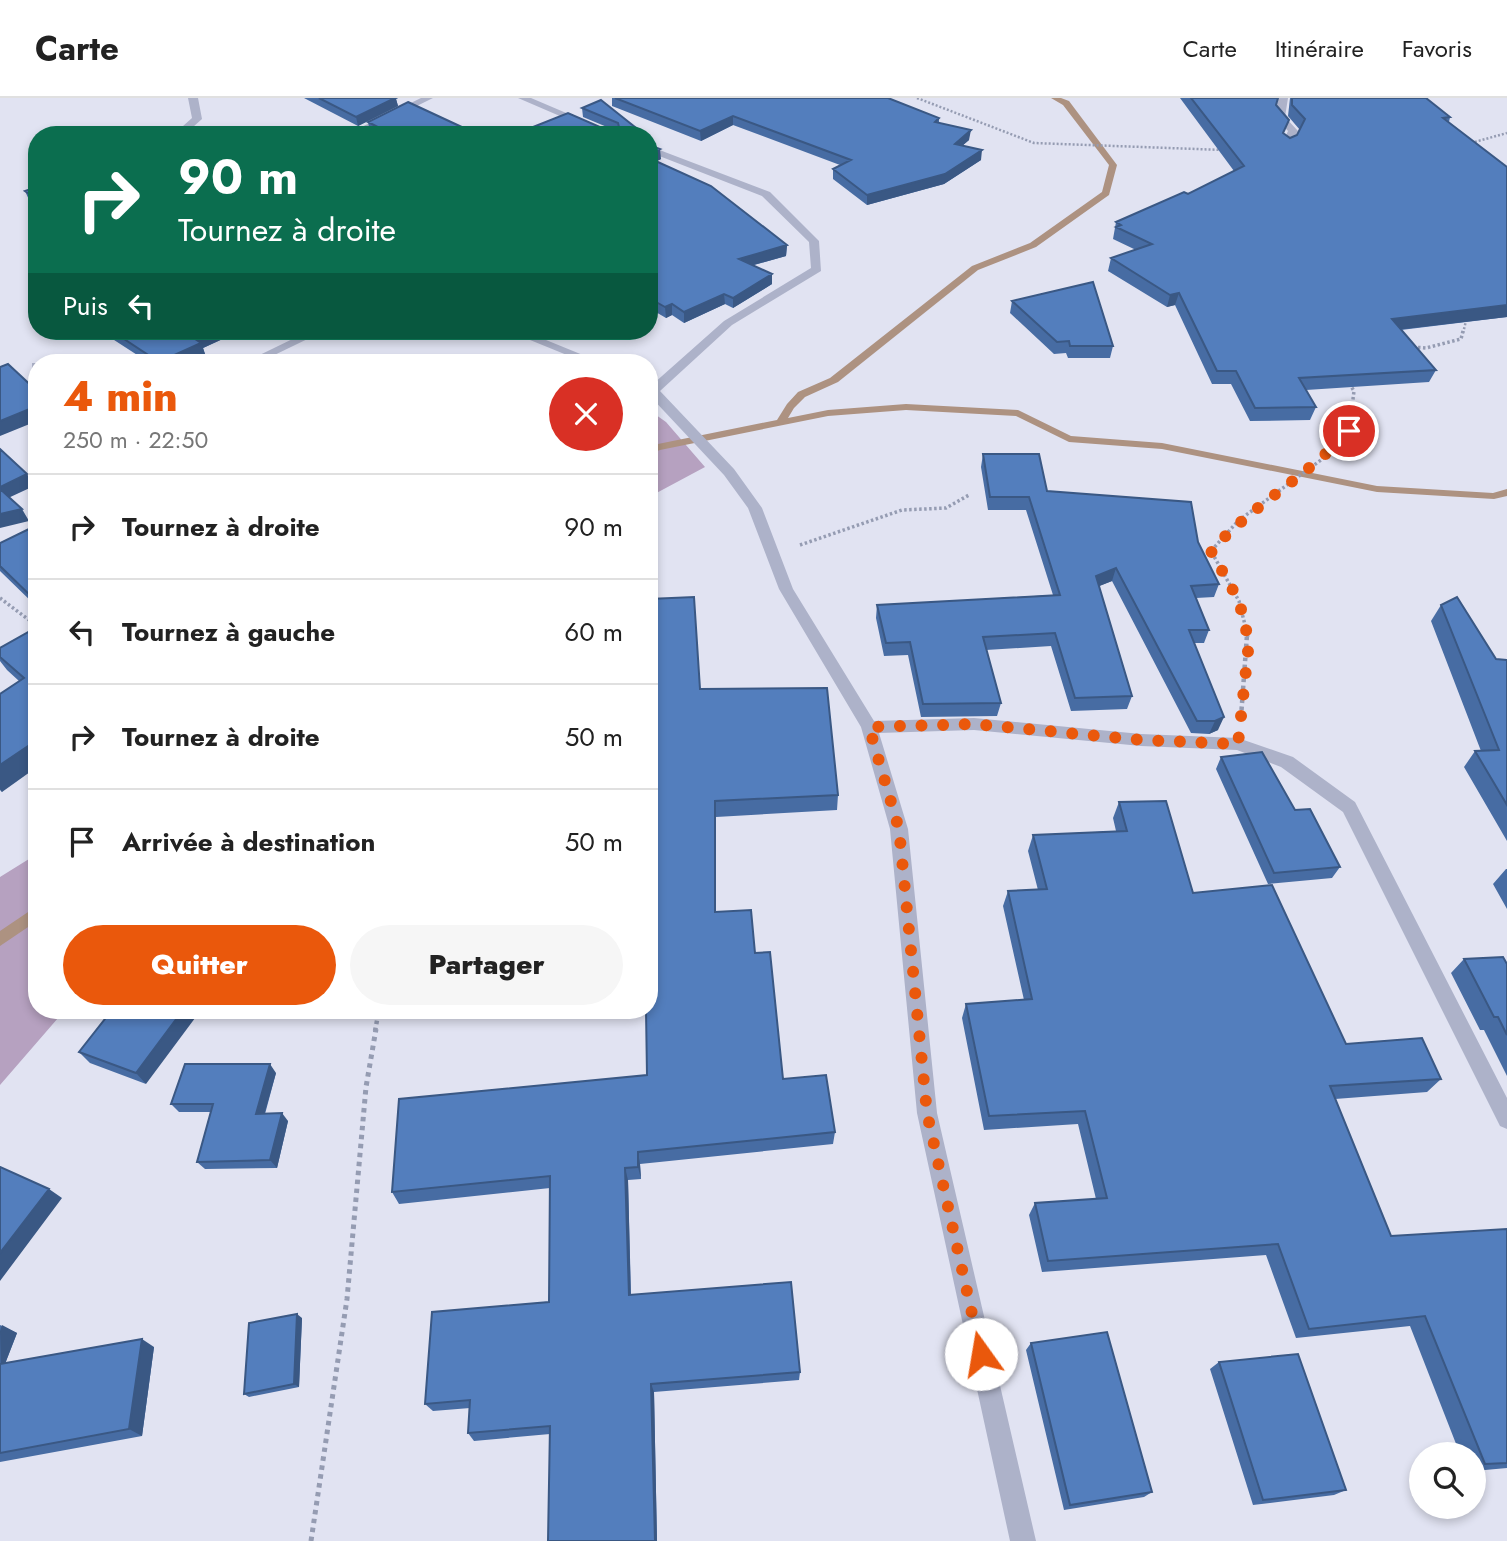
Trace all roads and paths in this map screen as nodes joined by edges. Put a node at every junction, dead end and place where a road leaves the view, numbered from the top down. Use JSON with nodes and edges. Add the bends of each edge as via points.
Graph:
{"nodes":[{"id":1,"x":193,"y":98,"type":"edge"},
{"id":2,"x":428,"y":98,"type":"edge"},
{"id":3,"x":523,"y":98,"type":"edge"},
{"id":4,"x":917,"y":98,"type":"edge"},
{"id":5,"x":1283,"y":98,"type":"edge"},
{"id":6,"x":189,"y":126,"type":"edge"},
{"id":7,"x":369,"y":126,"type":"edge"},
{"id":8,"x":591,"y":126,"type":"edge"},
{"id":9,"x":1507,"y":132,"type":"edge"},
{"id":10,"x":1469,"y":143,"type":"edge"},
{"id":11,"x":1287,"y":144,"type":"edge"},
{"id":12,"x":1226,"y":150,"type":"edge"},
{"id":13,"x":658,"y":152,"type":"edge"},
{"id":14,"x":1470,"y":307,"type":"edge"},
{"id":15,"x":299,"y":340,"type":"edge"},
{"id":16,"x":537,"y":340,"type":"edge"},
{"id":17,"x":1401,"y":345,"type":"edge"},
{"id":18,"x":268,"y":354,"type":"edge"},
{"id":19,"x":573,"y":354,"type":"edge"},
{"id":20,"x":1346,"y":379,"type":"edge"},
{"id":21,"x":658,"y":383,"type":"edge"},
{"id":22,"x":658,"y":395,"type":"edge"},
{"id":23,"x":969,"y":495,"type":"dead end"},
{"id":24,"x":773,"y":556,"type":"junction"},
{"id":25,"x":0,"y":598,"type":"edge"},
{"id":26,"x":28,"y":619,"type":"edge"},
{"id":27,"x":869,"y":727,"type":"junction"},
{"id":28,"x":1238,"y":744,"type":"junction"},
{"id":29,"x":377,"y":1019,"type":"edge"},
{"id":30,"x":1507,"y":1119,"type":"edge"},
{"id":31,"x":311,"y":1541,"type":"edge"},
{"id":32,"x":1023,"y":1541,"type":"edge"}],
"edges":[{"from":1,"to":6,"type":"street","via":[[197,119]]},
{"from":2,"to":7,"type":"street"},
{"from":3,"to":8,"type":"street"},
{"from":4,"to":12,"type":"path","via":[[1034,143]]},
{"from":5,"to":11,"type":"street","via":[[1280,117],[1293,131]]},
{"from":9,"to":10,"type":"path"},
{"from":13,"to":21,"type":"street","via":[[766,194],[814,241],[817,268],[727,323]]},
{"from":14,"to":17,"type":"path","via":[[1461,339],[1426,348]]},
{"from":15,"to":18,"type":"street"},
{"from":16,"to":19,"type":"street"},
{"from":20,"to":28,"type":"path","via":[[1354,391],[1349,431],[1325,457],[1238,521],[1211,551],[1239,601],[1249,642]]},
{"from":22,"to":24,"type":"street","via":[[729,472],[755,508]]},
{"from":23,"to":24,"type":"path","via":[[946,508],[902,510],[843,528]]},
{"from":24,"to":27,"type":"street","via":[[786,589]]},
{"from":25,"to":26,"type":"path"},
{"from":27,"to":28,"type":"street","via":[[974,724]]},
{"from":27,"to":32,"type":"street","via":[[899,829],[927,1113]]},
{"from":28,"to":30,"type":"street","via":[[1287,762],[1349,807]]},
{"from":29,"to":31,"type":"path","via":[[366,1087],[347,1299]]}]}
